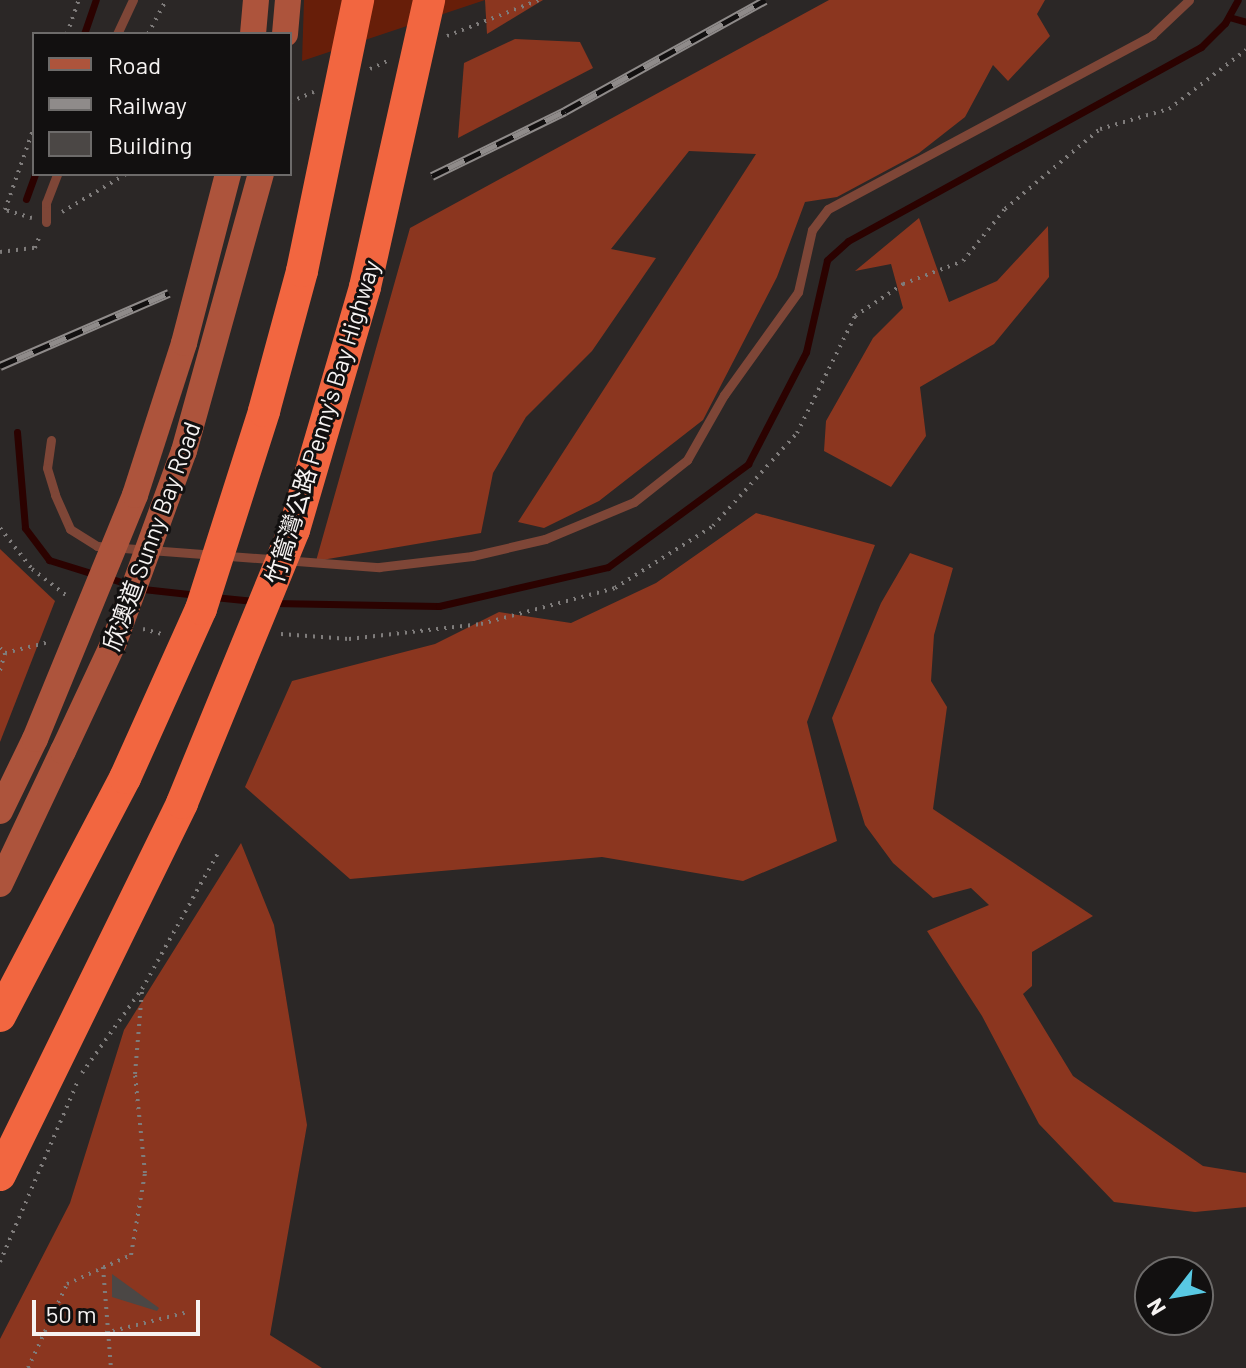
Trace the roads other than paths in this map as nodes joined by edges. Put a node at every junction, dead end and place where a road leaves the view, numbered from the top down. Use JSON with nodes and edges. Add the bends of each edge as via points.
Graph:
{"nodes":[{"id":1,"x":133,"y":0,"type":"edge"},
{"id":2,"x":256,"y":0,"type":"edge"},
{"id":3,"x":288,"y":0,"type":"edge"},
{"id":4,"x":358,"y":0,"type":"edge"},
{"id":5,"x":429,"y":0,"type":"edge"},
{"id":6,"x":1189,"y":0,"type":"edge"},
{"id":7,"x":118,"y":32,"type":"edge"},
{"id":8,"x":253,"y":32,"type":"edge"},
{"id":9,"x":285,"y":32,"type":"edge"},
{"id":10,"x":56,"y":176,"type":"edge"},
{"id":11,"x":227,"y":176,"type":"edge"},
{"id":12,"x":260,"y":176,"type":"edge"},
{"id":13,"x":46,"y":222,"type":"road end"},
{"id":14,"x":51,"y":440,"type":"dead end"},
{"id":15,"x":0,"y":811,"type":"edge"},
{"id":16,"x":0,"y":884,"type":"edge"},
{"id":17,"x":0,"y":1016,"type":"edge"},
{"id":18,"x":0,"y":1175,"type":"edge"}],
"edges":[{"from":1,"to":7,"type":"lane"},
{"from":2,"to":8,"type":"main road"},
{"from":3,"to":9,"type":"main road"},
{"from":4,"to":17,"type":"highway","bridge":true,"via":[[309,242],[264,411],[201,609],[125,778]]},
{"from":5,"to":18,"type":"highway","name":"竹篙灣公路 Penny's Bay Highway","bridge":true,"via":[[365,287],[294,530],[209,749]]},
{"from":6,"to":14,"type":"lane","via":[[1152,35],[828,209],[812,230],[798,292],[724,395],[687,460],[634,502],[545,539],[472,556],[379,567],[97,546],[70,529],[55,495],[47,468]]},
{"from":10,"to":13,"type":"lane","via":[[46,203]]},
{"from":11,"to":15,"type":"main road","name":"欣澳道 Sunny Bay Road","bridge":true,"via":[[184,343],[135,495]]},
{"from":12,"to":16,"type":"main road","name":"欣澳道 Sunny Bay Road","bridge":true,"via":[[184,451],[114,642]]}]}
